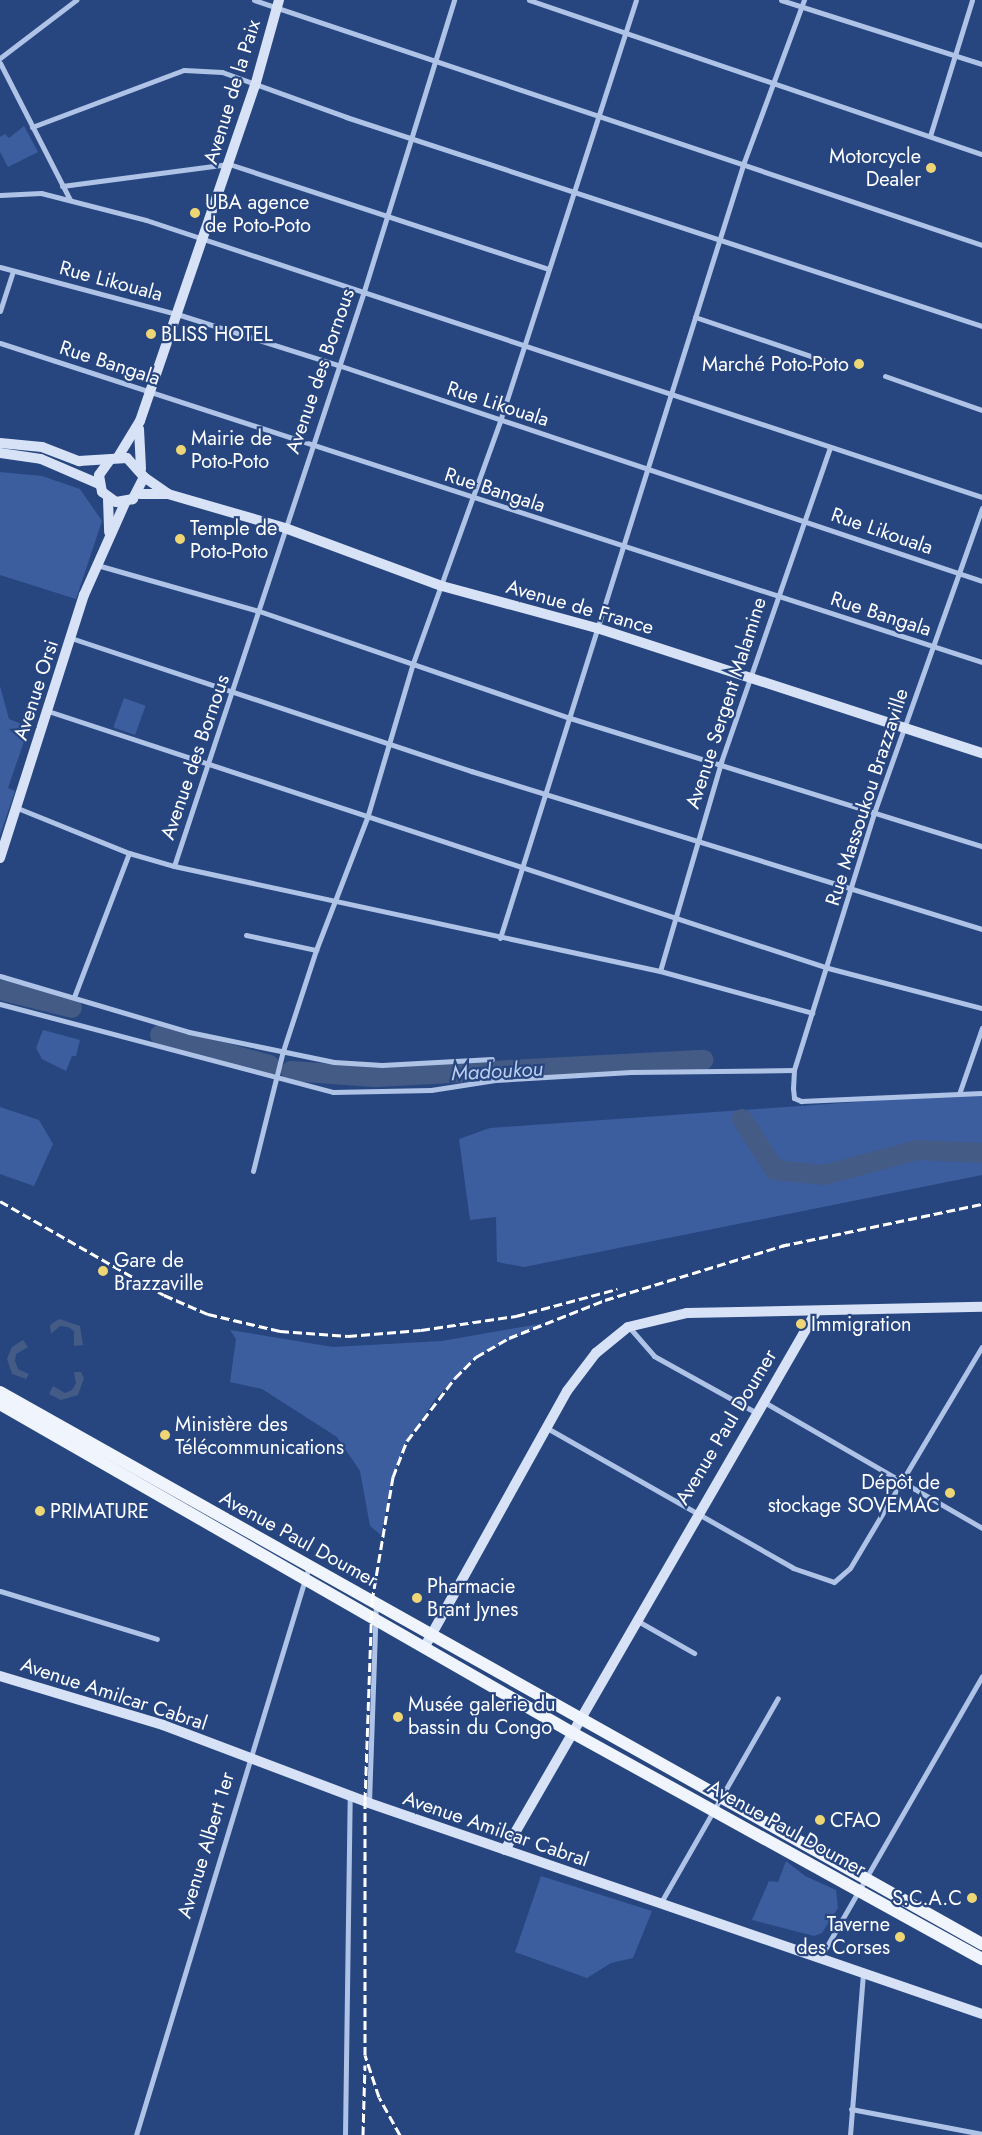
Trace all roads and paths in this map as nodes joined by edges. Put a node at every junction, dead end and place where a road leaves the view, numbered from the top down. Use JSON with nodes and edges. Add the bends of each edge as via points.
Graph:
{"nodes":[{"id":1,"x":76,"y":0,"type":"edge"},
{"id":2,"x":254,"y":0,"type":"edge"},
{"id":3,"x":454,"y":0,"type":"edge"},
{"id":4,"x":529,"y":0,"type":"edge"},
{"id":5,"x":636,"y":0,"type":"edge"},
{"id":6,"x":781,"y":0,"type":"edge"},
{"id":7,"x":804,"y":0,"type":"edge"},
{"id":8,"x":972,"y":0,"type":"edge"},
{"id":9,"x":277,"y":4,"type":"edge"},
{"id":10,"x":802,"y":7,"type":"junction"},
{"id":11,"x":626,"y":36,"type":"junction"},
{"id":12,"x":955,"y":54,"type":"junction"},
{"id":13,"x":0,"y":58,"type":"edge"},
{"id":14,"x":434,"y":60,"type":"junction"},
{"id":15,"x":0,"y":63,"type":"edge"},
{"id":16,"x":982,"y":64,"type":"edge"},
{"id":17,"x":772,"y":85,"type":"junction"},
{"id":18,"x":255,"y":86,"type":"junction"},
{"id":19,"x":596,"y":116,"type":"junction"},
{"id":20,"x":32,"y":127,"type":"junction"},
{"id":21,"x":930,"y":136,"type":"junction"},
{"id":22,"x":413,"y":138,"type":"junction"},
{"id":23,"x":982,"y":154,"type":"edge"},
{"id":24,"x":744,"y":162,"type":"junction"},
{"id":25,"x":229,"y":164,"type":"junction"},
{"id":26,"x":62,"y":186,"type":"junction"},
{"id":27,"x":574,"y":192,"type":"junction"},
{"id":28,"x":0,"y":195,"type":"edge"},
{"id":29,"x":70,"y":200,"type":"junction"},
{"id":30,"x":387,"y":214,"type":"junction"},
{"id":31,"x":202,"y":239,"type":"junction"},
{"id":32,"x":722,"y":241,"type":"junction"},
{"id":33,"x":982,"y":245,"type":"edge"},
{"id":34,"x":0,"y":267,"type":"edge"},
{"id":35,"x":548,"y":269,"type":"junction"},
{"id":36,"x":13,"y":271,"type":"junction"},
{"id":37,"x":364,"y":291,"type":"junction"},
{"id":38,"x":0,"y":311,"type":"edge"},
{"id":39,"x":176,"y":314,"type":"junction"},
{"id":40,"x":695,"y":317,"type":"junction"},
{"id":41,"x":982,"y":326,"type":"edge"},
{"id":42,"x":0,"y":343,"type":"edge"},
{"id":43,"x":525,"y":343,"type":"junction"},
{"id":44,"x":826,"y":361,"type":"dead end"},
{"id":45,"x":338,"y":365,"type":"junction"},
{"id":46,"x":885,"y":376,"type":"dead end"},
{"id":47,"x":149,"y":392,"type":"junction"},
{"id":48,"x":669,"y":393,"type":"junction"},
{"id":49,"x":982,"y":410,"type":"edge"},
{"id":50,"x":140,"y":421,"type":"junction"},
{"id":51,"x":500,"y":421,"type":"junction"},
{"id":52,"x":0,"y":442,"type":"edge"},
{"id":53,"x":311,"y":442,"type":"junction"},
{"id":54,"x":830,"y":447,"type":"junction"},
{"id":55,"x":0,"y":453,"type":"edge"},
{"id":56,"x":114,"y":459,"type":"junction"},
{"id":57,"x":648,"y":470,"type":"junction"},
{"id":58,"x":143,"y":473,"type":"junction"},
{"id":59,"x":99,"y":484,"type":"junction"},
{"id":60,"x":140,"y":494,"type":"junction"},
{"id":61,"x":168,"y":494,"type":"junction"},
{"id":62,"x":472,"y":497,"type":"junction"},
{"id":63,"x":982,"y":497,"type":"edge"},
{"id":64,"x":108,"y":499,"type":"junction"},
{"id":65,"x":125,"y":502,"type":"junction"},
{"id":66,"x":982,"y":508,"type":"edge"},
{"id":67,"x":804,"y":520,"type":"junction"},
{"id":68,"x":285,"y":528,"type":"junction"},
{"id":69,"x":109,"y":533,"type":"junction"},
{"id":70,"x":622,"y":548,"type":"junction"},
{"id":71,"x":96,"y":565,"type":"junction"},
{"id":72,"x":958,"y":574,"type":"junction"},
{"id":73,"x":982,"y":581,"type":"edge"},
{"id":74,"x":442,"y":586,"type":"junction"},
{"id":75,"x":777,"y":596,"type":"junction"},
{"id":76,"x":259,"y":611,"type":"junction"},
{"id":77,"x":597,"y":628,"type":"junction"},
{"id":78,"x":71,"y":638,"type":"junction"},
{"id":79,"x":932,"y":646,"type":"junction"},
{"id":80,"x":982,"y":662,"type":"edge"},
{"id":81,"x":413,"y":663,"type":"junction"},
{"id":82,"x":749,"y":677,"type":"junction"},
{"id":83,"x":235,"y":689,"type":"junction"},
{"id":84,"x":48,"y":711,"type":"junction"},
{"id":85,"x":570,"y":718,"type":"junction"},
{"id":86,"x":903,"y":730,"type":"junction"},
{"id":87,"x":391,"y":742,"type":"junction"},
{"id":88,"x":982,"y":753,"type":"edge"},
{"id":89,"x":208,"y":761,"type":"junction"},
{"id":90,"x":721,"y":762,"type":"junction"},
{"id":91,"x":545,"y":793,"type":"junction"},
{"id":92,"x":15,"y":807,"type":"junction"},
{"id":93,"x":874,"y":813,"type":"junction"},
{"id":94,"x":367,"y":818,"type":"junction"},
{"id":95,"x":696,"y":841,"type":"junction"},
{"id":96,"x":982,"y":846,"type":"edge"},
{"id":97,"x":129,"y":853,"type":"junction"},
{"id":98,"x":0,"y":858,"type":"edge"},
{"id":99,"x":520,"y":865,"type":"junction"},
{"id":100,"x":174,"y":866,"type":"junction"},
{"id":101,"x":850,"y":890,"type":"junction"},
{"id":102,"x":334,"y":901,"type":"junction"},
{"id":103,"x":676,"y":916,"type":"junction"},
{"id":104,"x":982,"y":929,"type":"edge"},
{"id":105,"x":246,"y":935,"type":"dead end"},
{"id":106,"x":500,"y":938,"type":"junction"},
{"id":107,"x":316,"y":950,"type":"junction"},
{"id":108,"x":828,"y":968,"type":"junction"},
{"id":109,"x":660,"y":971,"type":"junction"},
{"id":110,"x":0,"y":976,"type":"edge"},
{"id":111,"x":74,"y":997,"type":"junction"},
{"id":112,"x":0,"y":1004,"type":"edge"},
{"id":113,"x":982,"y":1008,"type":"edge"},
{"id":114,"x":812,"y":1013,"type":"junction"},
{"id":115,"x":982,"y":1028,"type":"edge"},
{"id":116,"x":283,"y":1051,"type":"junction"},
{"id":117,"x":492,"y":1059,"type":"dead end"},
{"id":118,"x":794,"y":1070,"type":"junction"},
{"id":119,"x":278,"y":1081,"type":"junction"},
{"id":120,"x":982,"y":1093,"type":"edge"},
{"id":121,"x":959,"y":1094,"type":"junction"},
{"id":122,"x":253,"y":1170,"type":"dead end"},
{"id":123,"x":982,"y":1307,"type":"edge"},
{"id":124,"x":816,"y":1312,"type":"junction"},
{"id":125,"x":628,"y":1327,"type":"junction"},
{"id":126,"x":982,"y":1347,"type":"edge"},
{"id":127,"x":0,"y":1392,"type":"edge"},
{"id":128,"x":764,"y":1402,"type":"junction"},
{"id":129,"x":0,"y":1404,"type":"edge"},
{"id":130,"x":757,"y":1413,"type":"junction"},
{"id":131,"x":546,"y":1427,"type":"junction"},
{"id":132,"x":136,"y":1476,"type":"junction"},
{"id":133,"x":903,"y":1483,"type":"junction"},
{"id":134,"x":696,"y":1515,"type":"junction"},
{"id":135,"x":982,"y":1528,"type":"edge"},
{"id":136,"x":309,"y":1565,"type":"junction"},
{"id":137,"x":304,"y":1580,"type":"junction"},
{"id":138,"x":0,"y":1591,"type":"edge"},
{"id":139,"x":376,"y":1604,"type":"junction"},
{"id":140,"x":375,"y":1620,"type":"junction"},
{"id":141,"x":636,"y":1620,"type":"junction"},
{"id":142,"x":431,"y":1634,"type":"junction"},
{"id":143,"x":157,"y":1639,"type":"dead end"},
{"id":144,"x":424,"y":1648,"type":"junction"},
{"id":145,"x":694,"y":1652,"type":"dead end"},
{"id":146,"x":464,"y":1653,"type":"junction"},
{"id":147,"x":456,"y":1666,"type":"junction"},
{"id":148,"x":0,"y":1676,"type":"edge"},
{"id":149,"x":982,"y":1676,"type":"edge"},
{"id":150,"x":778,"y":1698,"type":"dead end"},
{"id":151,"x":579,"y":1717,"type":"junction"},
{"id":152,"x":571,"y":1732,"type":"junction"},
{"id":153,"x":628,"y":1744,"type":"junction"},
{"id":154,"x":249,"y":1757,"type":"junction"},
{"id":155,"x":619,"y":1757,"type":"junction"},
{"id":156,"x":350,"y":1796,"type":"junction"},
{"id":157,"x":720,"y":1796,"type":"junction"},
{"id":158,"x":369,"y":1803,"type":"junction"},
{"id":159,"x":713,"y":1807,"type":"junction"},
{"id":160,"x":505,"y":1850,"type":"junction"},
{"id":161,"x":868,"y":1879,"type":"junction"},
{"id":162,"x":861,"y":1891,"type":"junction"},
{"id":163,"x":659,"y":1905,"type":"junction"},
{"id":164,"x":919,"y":1916,"type":"junction"},
{"id":165,"x":982,"y":1944,"type":"edge"},
{"id":166,"x":820,"y":1958,"type":"junction"},
{"id":167,"x":982,"y":1959,"type":"edge"},
{"id":168,"x":863,"y":1972,"type":"junction"},
{"id":169,"x":982,"y":2014,"type":"edge"},
{"id":170,"x":851,"y":2109,"type":"junction"},
{"id":171,"x":982,"y":2134,"type":"edge"},
{"id":172,"x":136,"y":2135,"type":"edge"},
{"id":173,"x":345,"y":2135,"type":"edge"},
{"id":174,"x":850,"y":2135,"type":"edge"}],
"edges":[{"from":1,"to":13,"type":"street"},
{"from":2,"to":9,"type":"street"},
{"from":3,"to":14,"type":"street","name":"Avenue des Bornous"},
{"from":4,"to":11,"type":"street"},
{"from":5,"to":11,"type":"street"},
{"from":6,"to":10,"type":"street"},
{"from":7,"to":10,"type":"street"},
{"from":8,"to":12,"type":"street"},
{"from":9,"to":14,"type":"street"},
{"from":9,"to":18,"type":"main road","name":"Avenue de la Paix"},
{"from":10,"to":12,"type":"street"},
{"from":10,"to":17,"type":"street"},
{"from":11,"to":17,"type":"street"},
{"from":11,"to":19,"type":"street"},
{"from":12,"to":16,"type":"street"},
{"from":12,"to":21,"type":"street"},
{"from":14,"to":19,"type":"street"},
{"from":14,"to":22,"type":"street","name":"Avenue des Bornous"},
{"from":15,"to":20,"type":"street"},
{"from":17,"to":21,"type":"street"},
{"from":17,"to":24,"type":"street"},
{"from":18,"to":20,"type":"street","via":[[222,72],[184,70]]},
{"from":18,"to":22,"type":"street"},
{"from":18,"to":25,"type":"main road","name":"Avenue de la Paix"},
{"from":19,"to":24,"type":"street"},
{"from":19,"to":27,"type":"street"},
{"from":20,"to":26,"type":"street"},
{"from":21,"to":23,"type":"street"},
{"from":22,"to":27,"type":"street"},
{"from":22,"to":30,"type":"street","name":"Avenue des Bornous"},
{"from":24,"to":32,"type":"street"},
{"from":24,"to":33,"type":"street"},
{"from":25,"to":26,"type":"street"},
{"from":25,"to":30,"type":"street"},
{"from":25,"to":31,"type":"main road","name":"Avenue de la Paix"},
{"from":26,"to":29,"type":"street"},
{"from":27,"to":32,"type":"street"},
{"from":27,"to":35,"type":"street"},
{"from":28,"to":29,"type":"street","via":[[23,192]]},
{"from":29,"to":31,"type":"street"},
{"from":30,"to":35,"type":"street"},
{"from":30,"to":37,"type":"street","name":"Avenue des Bornous"},
{"from":31,"to":37,"type":"street"},
{"from":31,"to":39,"type":"main road","name":"Avenue de la Paix"},
{"from":32,"to":40,"type":"street"},
{"from":32,"to":41,"type":"street"},
{"from":34,"to":36,"type":"street","name":"Rue Likouala"},
{"from":35,"to":43,"type":"street"},
{"from":36,"to":38,"type":"street"},
{"from":36,"to":39,"type":"street","name":"Rue Likouala"},
{"from":37,"to":43,"type":"street"},
{"from":37,"to":45,"type":"street","name":"Avenue des Bornous"},
{"from":39,"to":45,"type":"street","name":"Rue Likouala"},
{"from":39,"to":47,"type":"main road","name":"Avenue de la Paix"},
{"from":40,"to":44,"type":"street"},
{"from":40,"to":48,"type":"street"},
{"from":42,"to":47,"type":"street","name":"Rue Bangala"},
{"from":43,"to":48,"type":"street"},
{"from":43,"to":51,"type":"street"},
{"from":45,"to":51,"type":"street","name":"Rue Likouala"},
{"from":45,"to":53,"type":"street","name":"Avenue des Bornous"},
{"from":46,"to":49,"type":"street"},
{"from":47,"to":50,"type":"main road","name":"Avenue de la Paix"},
{"from":47,"to":53,"type":"street","name":"Rue Bangala"},
{"from":48,"to":54,"type":"street"},
{"from":48,"to":57,"type":"street"},
{"from":50,"to":56,"type":"main road"},
{"from":50,"to":58,"type":"main road"},
{"from":51,"to":57,"type":"street","name":"Rue Likouala"},
{"from":51,"to":62,"type":"street"},
{"from":52,"to":56,"type":"main road","via":[[42,447],[79,461]]},
{"from":53,"to":62,"type":"street","name":"Rue Bangala"},
{"from":53,"to":68,"type":"street","name":"Avenue des Bornous"},
{"from":54,"to":63,"type":"street"},
{"from":54,"to":67,"type":"street","name":"Avenue Sergent Malamine"},
{"from":55,"to":59,"type":"main road","via":[[41,460]]},
{"from":56,"to":58,"type":"main road"},
{"from":56,"to":59,"type":"main road","via":[[99,475]]},
{"from":57,"to":67,"type":"street","name":"Rue Likouala"},
{"from":57,"to":70,"type":"street"},
{"from":58,"to":60,"type":"main road"},
{"from":58,"to":61,"type":"main road"},
{"from":59,"to":64,"type":"main road"},
{"from":60,"to":61,"type":"main road"},
{"from":60,"to":65,"type":"main road"},
{"from":61,"to":68,"type":"main road","name":"Avenue de France"},
{"from":62,"to":70,"type":"street","name":"Rue Bangala"},
{"from":62,"to":74,"type":"street"},
{"from":64,"to":65,"type":"main road"},
{"from":64,"to":69,"type":"main road"},
{"from":65,"to":69,"type":"main road","name":"Avenue Orsi"},
{"from":66,"to":72,"type":"street","name":"Rue Massoukou Brazzaville"},
{"from":67,"to":72,"type":"street","name":"Rue Likouala"},
{"from":67,"to":75,"type":"street","name":"Avenue Sergent Malamine"},
{"from":68,"to":74,"type":"main road","name":"Avenue de France"},
{"from":68,"to":76,"type":"street","name":"Avenue des Bornous"},
{"from":69,"to":71,"type":"main road","name":"Avenue Orsi"},
{"from":70,"to":75,"type":"street","name":"Rue Bangala"},
{"from":70,"to":77,"type":"street"},
{"from":71,"to":76,"type":"street"},
{"from":71,"to":78,"type":"main road","name":"Avenue Orsi"},
{"from":72,"to":73,"type":"street","name":"Rue Likouala"},
{"from":72,"to":79,"type":"street","name":"Rue Massoukou Brazzaville"},
{"from":74,"to":77,"type":"main road","name":"Avenue de France"},
{"from":74,"to":81,"type":"street"},
{"from":75,"to":79,"type":"street","name":"Rue Bangala"},
{"from":75,"to":82,"type":"street","name":"Avenue Sergent Malamine"},
{"from":76,"to":81,"type":"street"},
{"from":76,"to":83,"type":"street","name":"Avenue des Bornous"},
{"from":77,"to":82,"type":"main road","name":"Avenue de France"},
{"from":77,"to":85,"type":"street"},
{"from":78,"to":83,"type":"street"},
{"from":78,"to":84,"type":"main road","name":"Avenue Orsi"},
{"from":79,"to":80,"type":"street","name":"Rue Bangala"},
{"from":79,"to":86,"type":"street","name":"Rue Massoukou Brazzaville"},
{"from":81,"to":85,"type":"street"},
{"from":81,"to":87,"type":"street"},
{"from":82,"to":86,"type":"main road","name":"Avenue de France"},
{"from":82,"to":90,"type":"street","name":"Avenue Sergent Malamine"},
{"from":83,"to":87,"type":"street"},
{"from":83,"to":89,"type":"street","name":"Avenue des Bornous"},
{"from":84,"to":89,"type":"street"},
{"from":84,"to":92,"type":"main road","name":"Avenue Orsi"},
{"from":85,"to":90,"type":"street"},
{"from":85,"to":91,"type":"street"},
{"from":86,"to":88,"type":"main road","name":"Avenue de France"},
{"from":86,"to":93,"type":"street","name":"Rue Massoukou Brazzaville"},
{"from":87,"to":91,"type":"street"},
{"from":87,"to":94,"type":"street"},
{"from":89,"to":94,"type":"street"},
{"from":89,"to":100,"type":"street","name":"Avenue des Bornous"},
{"from":90,"to":93,"type":"street"},
{"from":90,"to":95,"type":"street","name":"Avenue Sergent Malamine"},
{"from":91,"to":95,"type":"street"},
{"from":91,"to":99,"type":"street"},
{"from":92,"to":97,"type":"street"},
{"from":92,"to":98,"type":"main road","name":"Avenue Orsi"},
{"from":93,"to":96,"type":"street"},
{"from":93,"to":101,"type":"street","name":"Rue Massoukou Brazzaville"},
{"from":94,"to":99,"type":"street"},
{"from":94,"to":102,"type":"street"},
{"from":95,"to":101,"type":"street"},
{"from":95,"to":103,"type":"street","name":"Avenue Sergent Malamine"},
{"from":97,"to":100,"type":"street"},
{"from":97,"to":111,"type":"street"},
{"from":99,"to":103,"type":"street"},
{"from":99,"to":106,"type":"street"},
{"from":100,"to":102,"type":"street"},
{"from":101,"to":104,"type":"street"},
{"from":101,"to":108,"type":"street","name":"Rue Massoukou Brazzaville"},
{"from":102,"to":106,"type":"street"},
{"from":102,"to":107,"type":"street"},
{"from":103,"to":108,"type":"street"},
{"from":103,"to":109,"type":"street","name":"Avenue Sergent Malamine"},
{"from":105,"to":107,"type":"street"},
{"from":106,"to":109,"type":"street"},
{"from":107,"to":116,"type":"street"},
{"from":108,"to":113,"type":"street"},
{"from":108,"to":114,"type":"street","name":"Rue Massoukou Brazzaville"},
{"from":109,"to":114,"type":"street"},
{"from":110,"to":111,"type":"street"},
{"from":111,"to":116,"type":"street","via":[[189,1032]]},
{"from":112,"to":119,"type":"street"},
{"from":114,"to":118,"type":"street","name":"Rue Massoukou Brazzaville"},
{"from":115,"to":121,"type":"street"},
{"from":116,"to":117,"type":"street","via":[[382,1065]]},
{"from":116,"to":119,"type":"street"},
{"from":118,"to":119,"type":"street","via":[[631,1072],[384,1092],[333,1092]]},
{"from":118,"to":121,"type":"street","name":"Rue Massoukou Brazzaville","via":[[794,1098]]},
{"from":119,"to":122,"type":"street"},
{"from":120,"to":121,"type":"street"},
{"from":123,"to":124,"type":"main road"},
{"from":124,"to":125,"type":"main road","via":[[687,1313]]},
{"from":124,"to":128,"type":"main road","name":"Avenue Paul Doumer"},
{"from":125,"to":130,"type":"street","via":[[654,1356]]},
{"from":125,"to":131,"type":"main road","via":[[580,1373]]},
{"from":126,"to":133,"type":"street"},
{"from":127,"to":132,"type":"main road","name":"Avenue Paul Doumer"},
{"from":128,"to":130,"type":"main road","name":"Avenue Paul Doumer"},
{"from":128,"to":133,"type":"street"},
{"from":129,"to":132,"type":"main road","name":"Avenue Paul Doumer"},
{"from":130,"to":134,"type":"main road","name":"Avenue Paul Doumer"},
{"from":131,"to":134,"type":"street"},
{"from":131,"to":142,"type":"main road"},
{"from":132,"to":136,"type":"main road","name":"Avenue Paul Doumer"},
{"from":132,"to":137,"type":"main road","name":"Avenue Paul Doumer"},
{"from":133,"to":134,"type":"street","via":[[846,1574],[834,1582],[811,1578]]},
{"from":133,"to":135,"type":"street"},
{"from":134,"to":141,"type":"main road","name":"Avenue Paul Doumer"},
{"from":136,"to":137,"type":"street","name":"Avenue Albert 1er"},
{"from":136,"to":139,"type":"main road","name":"Avenue Paul Doumer"},
{"from":137,"to":140,"type":"main road","name":"Avenue Paul Doumer"},
{"from":137,"to":154,"type":"street","name":"Avenue Albert 1er"},
{"from":138,"to":143,"type":"street"},
{"from":139,"to":140,"type":"street"},
{"from":139,"to":142,"type":"main road","name":"Avenue Paul Doumer"},
{"from":140,"to":144,"type":"main road","name":"Avenue Paul Doumer"},
{"from":140,"to":158,"type":"street"},
{"from":141,"to":145,"type":"street"},
{"from":141,"to":151,"type":"main road","name":"Avenue Paul Doumer"},
{"from":142,"to":144,"type":"main road"},
{"from":142,"to":146,"type":"main road","name":"Avenue Paul Doumer"},
{"from":144,"to":147,"type":"main road","name":"Avenue Paul Doumer"},
{"from":146,"to":147,"type":"main road"},
{"from":146,"to":151,"type":"main road","name":"Avenue Paul Doumer"},
{"from":147,"to":152,"type":"main road","name":"Avenue Paul Doumer"},
{"from":148,"to":154,"type":"main road","name":"Avenue Amilcar Cabral"},
{"from":149,"to":161,"type":"street"},
{"from":150,"to":157,"type":"street"},
{"from":151,"to":152,"type":"main road","name":"Avenue Paul Doumer"},
{"from":151,"to":153,"type":"main road","name":"Avenue Paul Doumer"},
{"from":152,"to":155,"type":"main road","name":"Avenue Paul Doumer"},
{"from":152,"to":160,"type":"main road","name":"Avenue Paul Doumer"},
{"from":153,"to":155,"type":"main road"},
{"from":153,"to":157,"type":"main road","name":"Avenue Paul Doumer"},
{"from":154,"to":156,"type":"main road","name":"Avenue Amilcar Cabral"},
{"from":154,"to":172,"type":"street","name":"Avenue Albert 1er"},
{"from":155,"to":159,"type":"main road","name":"Avenue Paul Doumer"},
{"from":156,"to":158,"type":"main road","name":"Avenue Amilcar Cabral"},
{"from":156,"to":173,"type":"street"},
{"from":157,"to":159,"type":"street"},
{"from":157,"to":161,"type":"main road","name":"Avenue Paul Doumer"},
{"from":158,"to":160,"type":"main road","name":"Avenue Amilcar Cabral"},
{"from":159,"to":162,"type":"main road","name":"Avenue Paul Doumer"},
{"from":159,"to":163,"type":"street"},
{"from":160,"to":163,"type":"main road","name":"Avenue Amilcar Cabral"},
{"from":161,"to":162,"type":"street"},
{"from":161,"to":164,"type":"main road","name":"Avenue Paul Doumer"},
{"from":162,"to":164,"type":"main road","name":"Avenue Paul Doumer"},
{"from":162,"to":166,"type":"street"},
{"from":163,"to":166,"type":"main road","name":"Avenue Amilcar Cabral"},
{"from":164,"to":165,"type":"main road","name":"Avenue Paul Doumer"},
{"from":164,"to":167,"type":"main road","name":"Avenue Paul Doumer"},
{"from":166,"to":168,"type":"main road","name":"Avenue Amilcar Cabral"},
{"from":168,"to":169,"type":"main road","name":"Avenue Amilcar Cabral"},
{"from":168,"to":170,"type":"street"},
{"from":170,"to":171,"type":"street"},
{"from":170,"to":174,"type":"street"}]}
